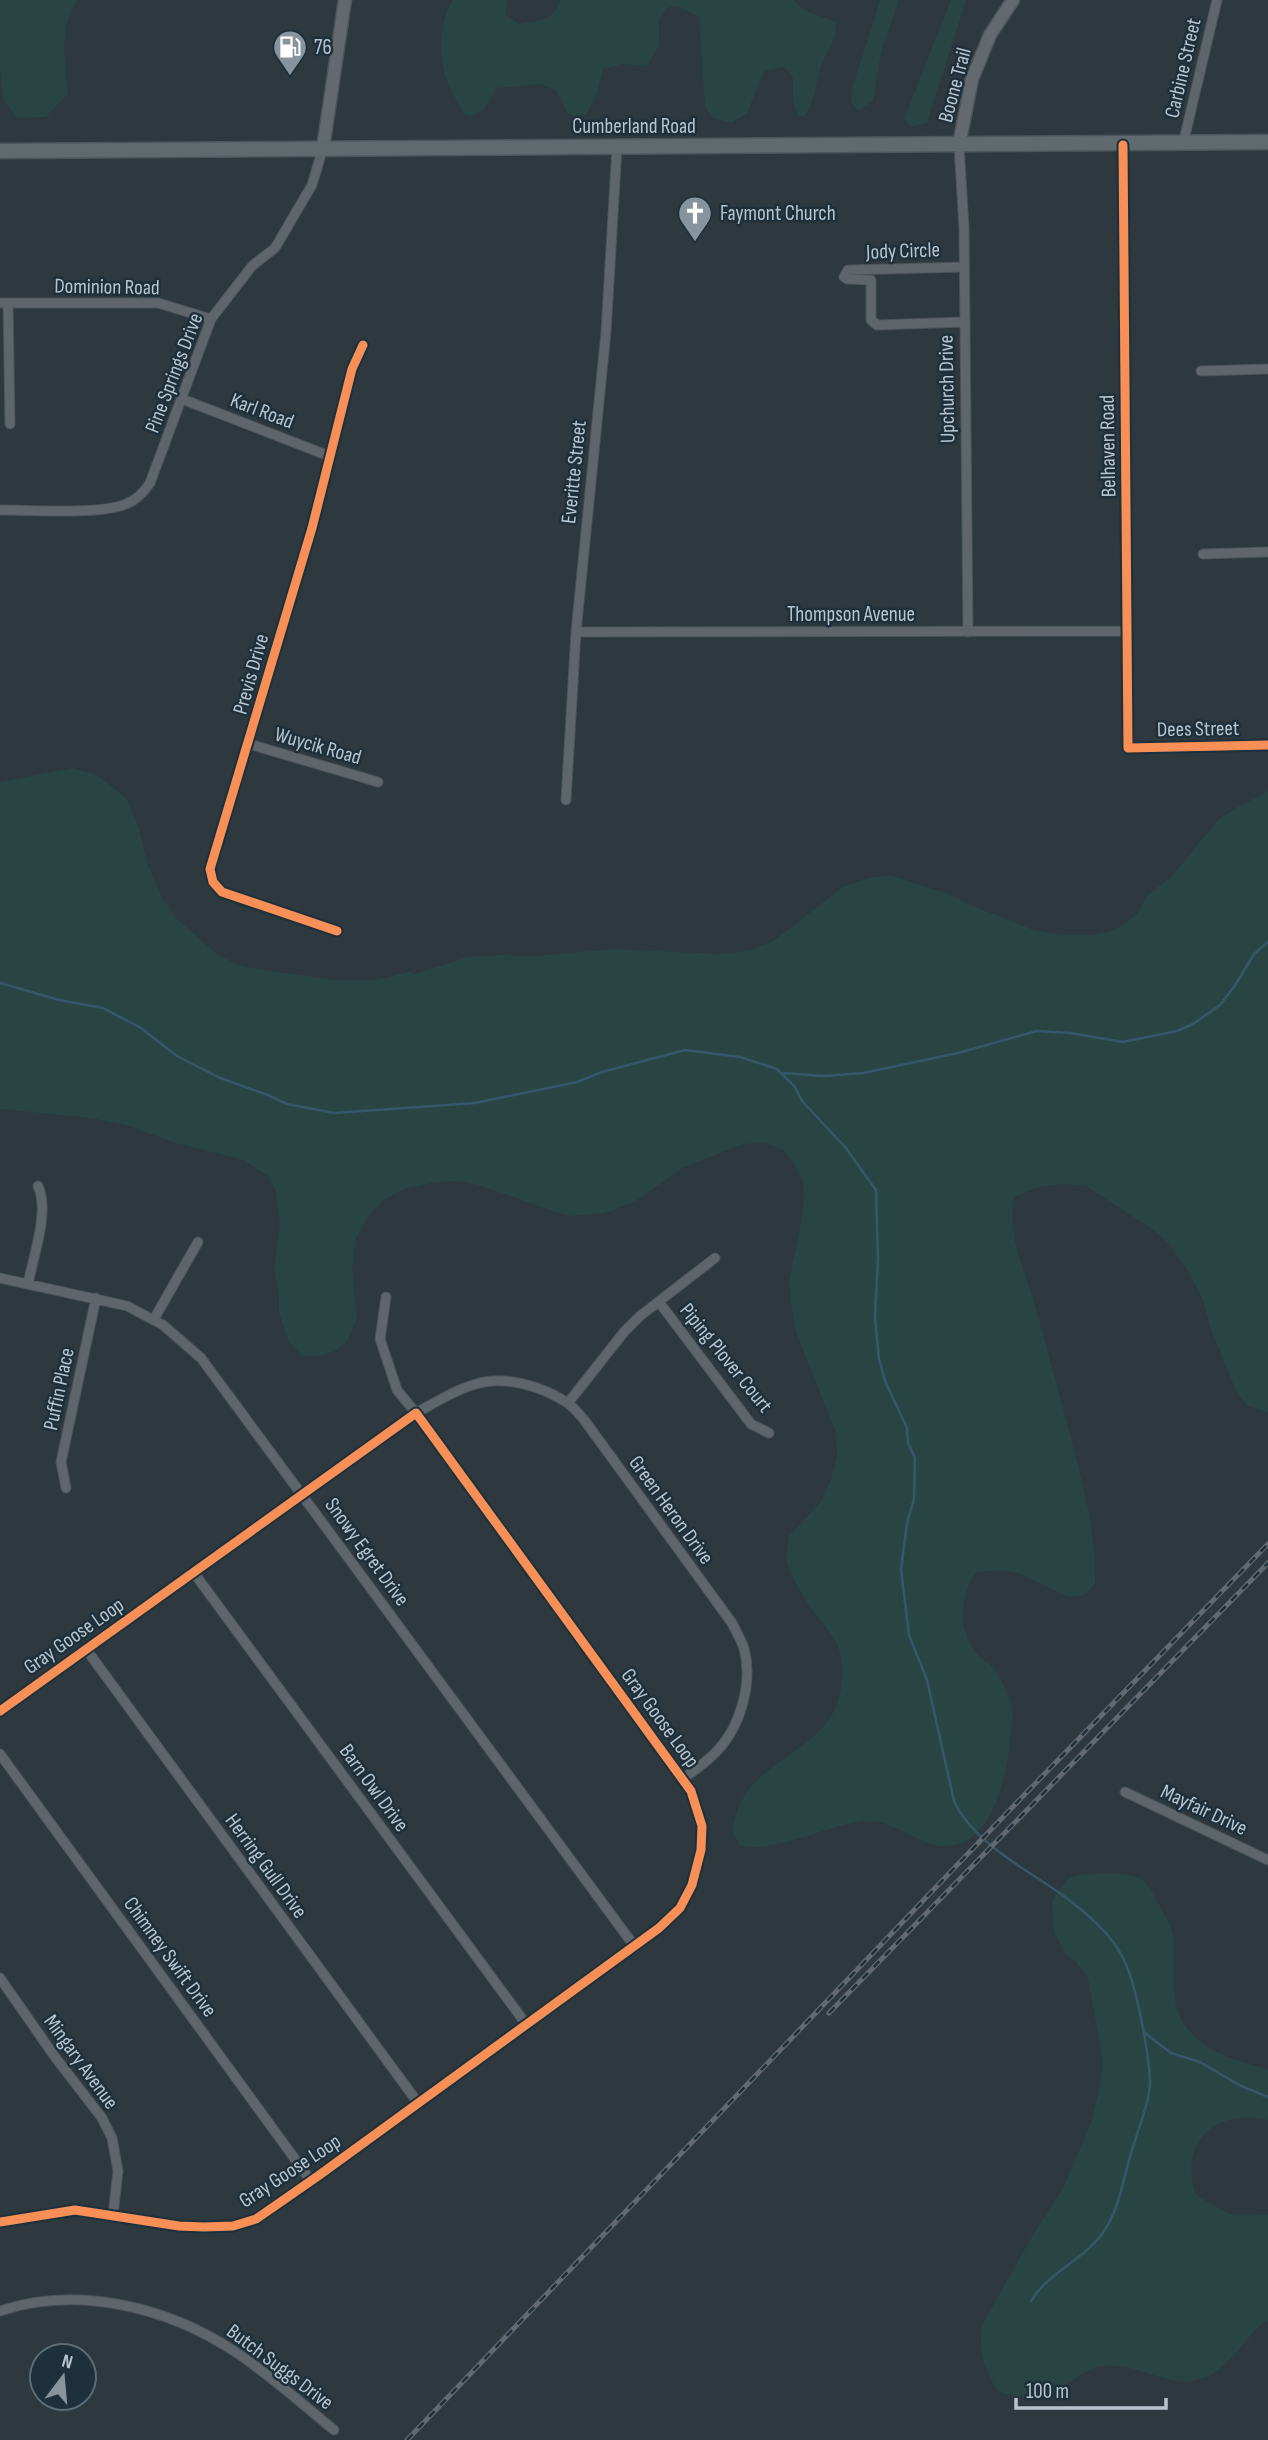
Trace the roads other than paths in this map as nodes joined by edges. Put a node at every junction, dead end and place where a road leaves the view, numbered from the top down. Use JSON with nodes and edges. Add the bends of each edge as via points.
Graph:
{"nodes":[{"id":1,"x":345,"y":0,"type":"edge"},
{"id":2,"x":1013,"y":0,"type":"edge"},
{"id":3,"x":1217,"y":0,"type":"edge"},
{"id":4,"x":1268,"y":142,"type":"edge"},
{"id":5,"x":1183,"y":144,"type":"junction"},
{"id":6,"x":959,"y":145,"type":"junction"},
{"id":7,"x":1122,"y":145,"type":"junction"},
{"id":8,"x":617,"y":147,"type":"junction"},
{"id":9,"x":323,"y":148,"type":"junction"},
{"id":10,"x":0,"y":151,"type":"edge"},
{"id":11,"x":963,"y":267,"type":"junction"},
{"id":12,"x":4,"y":303,"type":"edge"},
{"id":13,"x":211,"y":319,"type":"junction"},
{"id":14,"x":964,"y":322,"type":"junction"},
{"id":15,"x":363,"y":345,"type":"dead end"},
{"id":16,"x":1268,"y":369,"type":"edge"},
{"id":17,"x":1201,"y":371,"type":"dead end"},
{"id":18,"x":182,"y":399,"type":"junction"},
{"id":19,"x":10,"y":424,"type":"dead end"},
{"id":20,"x":329,"y":456,"type":"junction"},
{"id":21,"x":0,"y":510,"type":"edge"},
{"id":22,"x":1268,"y":552,"type":"edge"},
{"id":23,"x":1203,"y":554,"type":"dead end"},
{"id":24,"x":1126,"y":631,"type":"junction"},
{"id":25,"x":576,"y":632,"type":"junction"},
{"id":26,"x":968,"y":632,"type":"junction"},
{"id":27,"x":248,"y":744,"type":"junction"},
{"id":28,"x":1268,"y":746,"type":"edge"},
{"id":29,"x":1128,"y":748,"type":"joint"},
{"id":30,"x":378,"y":782,"type":"dead end"},
{"id":31,"x":566,"y":800,"type":"dead end"},
{"id":32,"x":337,"y":931,"type":"dead end"},
{"id":33,"x":38,"y":1186,"type":"dead end"},
{"id":34,"x":198,"y":1242,"type":"dead end"},
{"id":35,"x":715,"y":1258,"type":"dead end"},
{"id":36,"x":0,"y":1278,"type":"edge"},
{"id":37,"x":28,"y":1284,"type":"junction"},
{"id":38,"x":386,"y":1297,"type":"dead end"},
{"id":39,"x":96,"y":1298,"type":"junction"},
{"id":40,"x":659,"y":1302,"type":"junction"},
{"id":41,"x":154,"y":1319,"type":"junction"},
{"id":42,"x":568,"y":1403,"type":"junction"},
{"id":43,"x":416,"y":1413,"type":"junction"},
{"id":44,"x":769,"y":1433,"type":"dead end"},
{"id":45,"x":66,"y":1488,"type":"dead end"},
{"id":46,"x":303,"y":1495,"type":"junction"},
{"id":47,"x":194,"y":1573,"type":"junction"},
{"id":48,"x":86,"y":1650,"type":"junction"},
{"id":49,"x":0,"y":1711,"type":"edge"},
{"id":50,"x":0,"y":1754,"type":"edge"},
{"id":51,"x":683,"y":1779,"type":"junction"},
{"id":52,"x":1125,"y":1792,"type":"dead end"},
{"id":53,"x":1268,"y":1860,"type":"edge"},
{"id":54,"x":635,"y":1947,"type":"junction"},
{"id":55,"x":0,"y":1978,"type":"edge"},
{"id":56,"x":526,"y":2024,"type":"junction"},
{"id":57,"x":418,"y":2103,"type":"junction"},
{"id":58,"x":311,"y":2181,"type":"junction"},
{"id":59,"x":113,"y":2215,"type":"junction"},
{"id":60,"x":0,"y":2222,"type":"edge"},
{"id":61,"x":0,"y":2311,"type":"edge"},
{"id":62,"x":334,"y":2430,"type":"dead end"}],
"edges":[{"from":1,"to":9,"type":"street"},
{"from":2,"to":6,"type":"street","name":"Boone Trail","via":[[990,35],[972,79]]},
{"from":3,"to":5,"type":"street","name":"Carbine Street"},
{"from":4,"to":5,"type":"main road","name":"Cumberland Road"},
{"from":5,"to":7,"type":"main road","name":"Cumberland Road"},
{"from":6,"to":7,"type":"main road","name":"Cumberland Road"},
{"from":6,"to":8,"type":"main road","name":"Cumberland Road"},
{"from":6,"to":11,"type":"street","name":"Upchurch Drive"},
{"from":7,"to":24,"type":"street","name":"Belhaven Road"},
{"from":8,"to":9,"type":"main road","name":"Cumberland Road"},
{"from":8,"to":25,"type":"street","name":"Everitte Street","via":[[606,332]]},
{"from":9,"to":10,"type":"main road","name":"Cumberland Road"},
{"from":9,"to":13,"type":"street","name":"Pine Springs Drive","via":[[312,185],[275,248],[252,266]]},
{"from":11,"to":14,"type":"street","name":"Upchurch Drive"},
{"from":11,"to":14,"type":"street","name":"Jody Circle","via":[[848,270],[844,277],[871,280],[871,320],[877,324]]},
{"from":12,"to":13,"type":"street","name":"Dominion Road","via":[[158,303]]},
{"from":12,"to":19,"type":"street"},
{"from":13,"to":18,"type":"street","name":"Pine Springs Drive"},
{"from":14,"to":26,"type":"street","name":"Upchurch Drive"},
{"from":15,"to":20,"type":"street","name":"Previs Drive"},
{"from":16,"to":17,"type":"street"},
{"from":18,"to":20,"type":"street","name":"Karl Road"},
{"from":18,"to":21,"type":"street","name":"Pine Springs Drive","via":[[150,483],[135,500],[107,509]]},
{"from":20,"to":27,"type":"street","name":"Previs Drive"},
{"from":22,"to":23,"type":"street"},
{"from":24,"to":26,"type":"street","name":"Thompson Avenue"},
{"from":24,"to":29,"type":"street","name":"Belhaven Road"},
{"from":25,"to":26,"type":"street","name":"Thompson Avenue"},
{"from":25,"to":31,"type":"street","name":"Everitte Street"},
{"from":27,"to":30,"type":"street","name":"Wuycik Road"},
{"from":27,"to":32,"type":"street","name":"Previs Drive","via":[[210,869],[213,882],[222,891]]},
{"from":28,"to":29,"type":"street","name":"Dees Street"},
{"from":33,"to":37,"type":"street","via":[[43,1196],[42,1217]]},
{"from":34,"to":41,"type":"street"},
{"from":35,"to":40,"type":"street"},
{"from":36,"to":37,"type":"street","name":"Snowy Egret Drive"},
{"from":37,"to":39,"type":"street","name":"Snowy Egret Drive"},
{"from":38,"to":43,"type":"street","via":[[380,1339],[397,1390]]},
{"from":39,"to":41,"type":"street","name":"Snowy Egret Drive"},
{"from":39,"to":45,"type":"street","name":"Puffin Place","via":[[61,1462]]},
{"from":40,"to":42,"type":"street","via":[[624,1332]]},
{"from":40,"to":44,"type":"street","name":"Piping Plover Court","via":[[751,1424]]},
{"from":41,"to":46,"type":"street","name":"Snowy Egret Drive","via":[[201,1357]]},
{"from":42,"to":43,"type":"street","name":"Green Heron Drive","via":[[534,1387],[497,1381],[457,1391]]},
{"from":42,"to":51,"type":"street","name":"Green Heron Drive","via":[[732,1623],[744,1647],[747,1672],[734,1730],[717,1752]]},
{"from":43,"to":46,"type":"street","name":"Gray Goose Loop"},
{"from":43,"to":51,"type":"street","name":"Gray Goose Loop"},
{"from":46,"to":47,"type":"street","name":"Gray Goose Loop"},
{"from":46,"to":54,"type":"street","name":"Snowy Egret Drive"},
{"from":47,"to":48,"type":"street","name":"Gray Goose Loop"},
{"from":47,"to":56,"type":"street","name":"Barn Owl Drive"},
{"from":48,"to":49,"type":"street","name":"Gray Goose Loop"},
{"from":48,"to":57,"type":"street","name":"Herring Gull Drive"},
{"from":50,"to":58,"type":"street","name":"Chimney Swift Drive"},
{"from":51,"to":54,"type":"street","name":"Gray Goose Loop","via":[[702,1826],[692,1885],[680,1908]]},
{"from":52,"to":53,"type":"street","name":"Mayfair Drive"},
{"from":54,"to":56,"type":"street","name":"Gray Goose Loop"},
{"from":55,"to":59,"type":"street","name":"Mingary Avenue","via":[[112,2138],[118,2171]]},
{"from":56,"to":57,"type":"street","name":"Gray Goose Loop"},
{"from":57,"to":58,"type":"street","name":"Gray Goose Loop"},
{"from":58,"to":59,"type":"street","name":"Gray Goose Loop","via":[[256,2219],[233,2226],[179,2226]]},
{"from":59,"to":60,"type":"street","name":"Gray Goose Loop","via":[[75,2210]]},
{"from":61,"to":62,"type":"street","name":"Butch Suggs Drive","via":[[68,2298],[160,2315],[233,2351]]}]}
